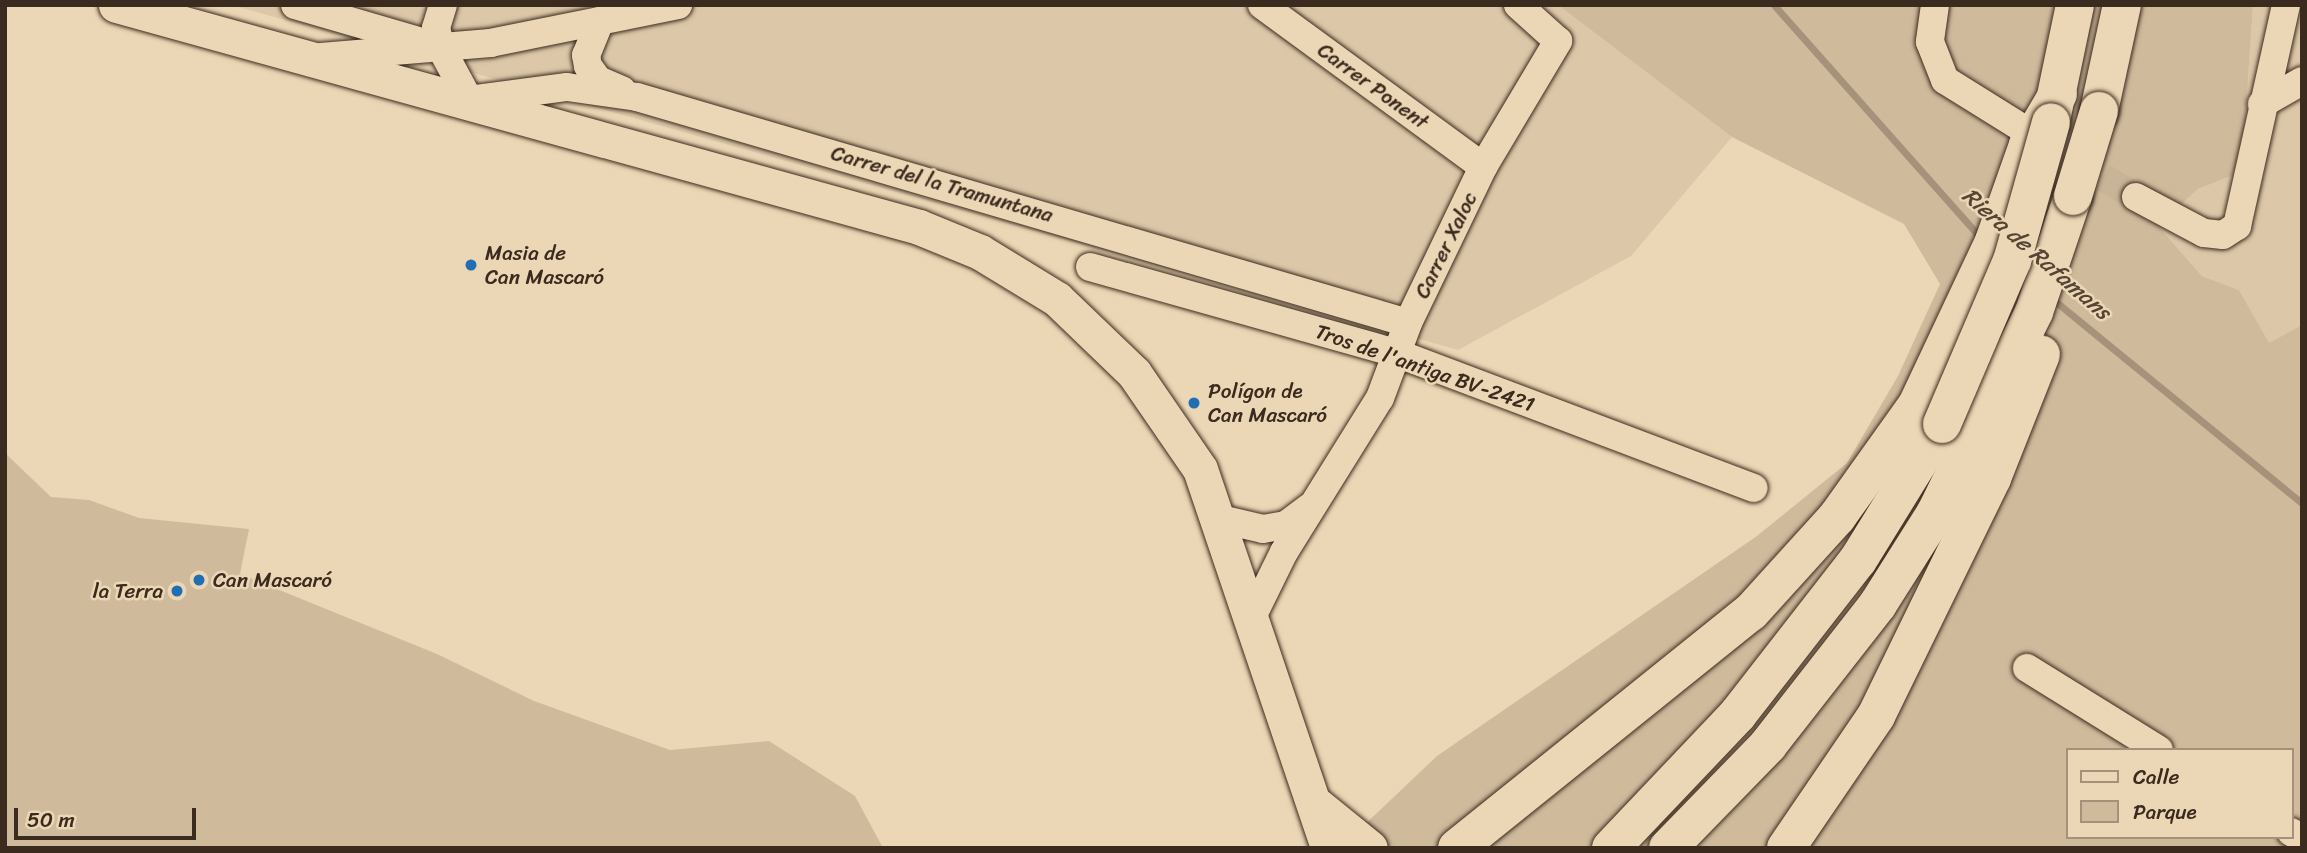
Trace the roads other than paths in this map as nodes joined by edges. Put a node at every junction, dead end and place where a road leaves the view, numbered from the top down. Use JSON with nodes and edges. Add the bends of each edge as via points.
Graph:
{"nodes":[{"id":1,"x":116,"y":5,"type":"edge"},
{"id":2,"x":295,"y":5,"type":"edge"},
{"id":3,"x":443,"y":5,"type":"edge"},
{"id":4,"x":678,"y":5,"type":"edge"},
{"id":5,"x":1262,"y":5,"type":"edge"},
{"id":6,"x":1518,"y":5,"type":"edge"},
{"id":7,"x":1935,"y":5,"type":"edge"},
{"id":8,"x":2076,"y":5,"type":"edge"},
{"id":9,"x":2122,"y":5,"type":"edge"},
{"id":10,"x":2286,"y":5,"type":"edge"},
{"id":11,"x":2292,"y":5,"type":"edge"},
{"id":12,"x":600,"y":21,"type":"junction"},
{"id":13,"x":2302,"y":21,"type":"edge"},
{"id":14,"x":441,"y":48,"type":"junction"},
{"id":15,"x":310,"y":57,"type":"junction"},
{"id":16,"x":2302,"y":81,"type":"edge"},
{"id":17,"x":637,"y":97,"type":"junction"},
{"id":18,"x":469,"y":100,"type":"junction"},
{"id":19,"x":2262,"y":104,"type":"junction"},
{"id":20,"x":2042,"y":124,"type":"junction"},
{"id":21,"x":1483,"y":167,"type":"junction"},
{"id":22,"x":2136,"y":197,"type":"tunnel mouth"},
{"id":23,"x":1090,"y":267,"type":"dead end"},
{"id":24,"x":1408,"y":323,"type":"junction"},
{"id":25,"x":1399,"y":354,"type":"junction"},
{"id":26,"x":1930,"y":414,"type":"junction"},
{"id":27,"x":1979,"y":467,"type":"junction"},
{"id":28,"x":1753,"y":488,"type":"dead end"},
{"id":29,"x":1318,"y":501,"type":"junction"},
{"id":30,"x":1220,"y":519,"type":"junction"},
{"id":31,"x":1253,"y":615,"type":"junction"},
{"id":32,"x":2027,"y":668,"type":"dead end"},
{"id":33,"x":2156,"y":748,"type":"edge"},
{"id":34,"x":1317,"y":805,"type":"junction"},
{"id":35,"x":1328,"y":848,"type":"edge"},
{"id":36,"x":1370,"y":848,"type":"edge"},
{"id":37,"x":1457,"y":848,"type":"edge"},
{"id":38,"x":1611,"y":848,"type":"edge"},
{"id":39,"x":1668,"y":848,"type":"edge"},
{"id":40,"x":1786,"y":848,"type":"edge"}],
"edges":[{"from":1,"to":15,"type":"main road"},
{"from":2,"to":14,"type":"street"},
{"from":3,"to":14,"type":"street","via":[[436,29]]},
{"from":4,"to":12,"type":"street"},
{"from":5,"to":21,"type":"street","name":"Carrer Ponent"},
{"from":6,"to":21,"type":"street","name":"Carrer Xaloc","via":[[1558,41]]},
{"from":7,"to":20,"type":"street","via":[[1930,42],[1945,80]]},
{"from":8,"to":20,"type":"highway"},
{"from":9,"to":27,"type":"highway","bridge":true,"via":[[2099,111],[2073,196]]},
{"from":10,"to":19,"type":"street"},
{"from":11,"to":13,"type":"street"},
{"from":12,"to":14,"type":"street"},
{"from":12,"to":17,"type":"street","via":[[586,55],[588,66],[598,80]]},
{"from":14,"to":15,"type":"street"},
{"from":14,"to":18,"type":"street"},
{"from":15,"to":18,"type":"main road"},
{"from":16,"to":19,"type":"street"},
{"from":17,"to":18,"type":"street","name":"Carrer del la Tramuntana","via":[[567,87]]},
{"from":17,"to":24,"type":"street","name":"Carrer del la Tramuntana"},
{"from":18,"to":30,"type":"main road","via":[[919,227],[980,252],[1057,299],[1134,373],[1189,450]]},
{"from":19,"to":22,"type":"street","via":[[2237,226],[2223,235],[2204,233]]},
{"from":20,"to":26,"type":"highway","bridge":true,"via":[[2012,261]]},
{"from":21,"to":24,"type":"street","name":"Carrer Xaloc"},
{"from":23,"to":25,"type":"street","name":"Tros de l'antiga BV-2421"},
{"from":24,"to":25,"type":"street","name":"Carrer Xaloc"},
{"from":25,"to":28,"type":"street","name":"Tros de l'antiga BV-2421"},
{"from":25,"to":29,"type":"street","name":"Carrer Xaloc","via":[[1380,398]]},
{"from":26,"to":37,"type":"highway","via":[[1751,612]]},
{"from":26,"to":38,"type":"highway","via":[[1850,571],[1738,713]]},
{"from":27,"to":39,"type":"highway","via":[[1768,745]]},
{"from":27,"to":40,"type":"highway","via":[[1876,716]]},
{"from":29,"to":30,"type":"street","name":"Carrer Xaloc","via":[[1286,525],[1264,529]]},
{"from":29,"to":31,"type":"street","name":"Carrer Xaloc"},
{"from":30,"to":31,"type":"main road"},
{"from":31,"to":34,"type":"main road"},
{"from":32,"to":33,"type":"street"},
{"from":34,"to":35,"type":"main road"},
{"from":34,"to":36,"type":"main road"}]}
